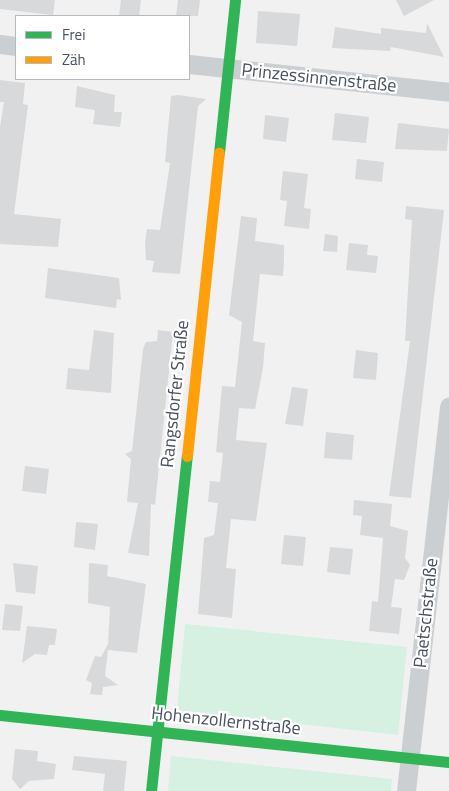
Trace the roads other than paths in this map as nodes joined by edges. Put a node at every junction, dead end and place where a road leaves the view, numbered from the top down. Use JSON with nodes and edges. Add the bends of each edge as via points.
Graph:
{"nodes":[{"id":1,"x":235,"y":0,"type":"edge"},
{"id":2,"x":0,"y":44,"type":"edge"},
{"id":3,"x":15,"y":46,"type":"edge"},
{"id":4,"x":190,"y":64,"type":"edge"},
{"id":5,"x":227,"y":68,"type":"junction"},
{"id":6,"x":449,"y":92,"type":"edge"},
{"id":7,"x":449,"y":406,"type":"edge"},
{"id":8,"x":0,"y":715,"type":"edge"},
{"id":9,"x":157,"y":732,"type":"junction"},
{"id":10,"x":410,"y":758,"type":"junction"},
{"id":11,"x":449,"y":762,"type":"edge"},
{"id":12,"x":151,"y":791,"type":"edge"},
{"id":13,"x":406,"y":791,"type":"edge"}],
"edges":[{"from":1,"to":5,"type":"street","name":"Rangsdorfer Straße"},
{"from":2,"to":3,"type":"street"},
{"from":4,"to":5,"type":"street","name":"Prinzessinnenstraße"},
{"from":5,"to":6,"type":"street","name":"Prinzessinnenstraße"},
{"from":5,"to":9,"type":"street","name":"Rangsdorfer Straße"},
{"from":7,"to":10,"type":"street","name":"Paetschstraße"},
{"from":8,"to":9,"type":"street","name":"Hohenzollernstraße"},
{"from":9,"to":10,"type":"street","name":"Hohenzollernstraße"},
{"from":9,"to":12,"type":"street","name":"Rangsdorfer Straße"},
{"from":10,"to":11,"type":"street","name":"Hohenzollernstraße"},
{"from":10,"to":13,"type":"street","name":"Paetschstraße"}]}
